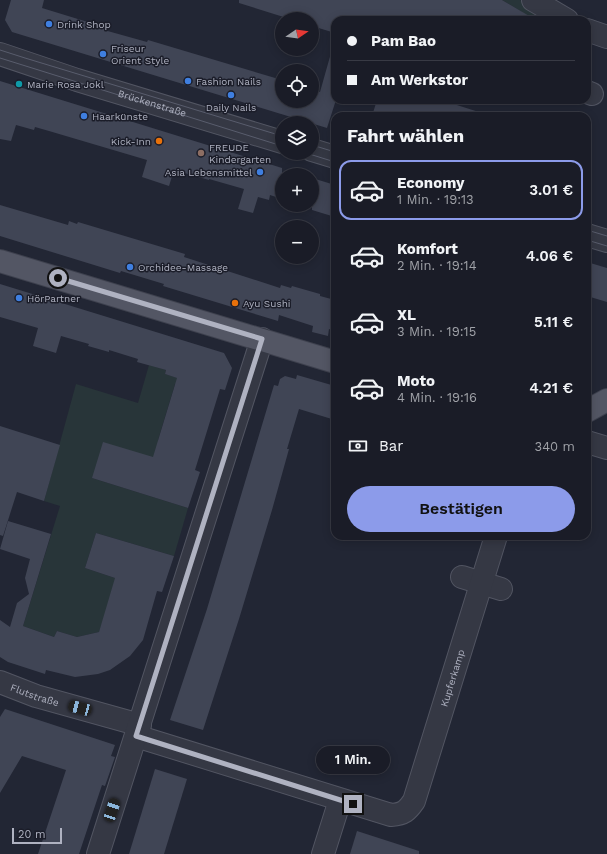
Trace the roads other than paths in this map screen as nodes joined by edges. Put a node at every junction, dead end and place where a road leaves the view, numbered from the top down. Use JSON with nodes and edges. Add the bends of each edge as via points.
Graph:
{"nodes":[{"id":1,"x":533,"y":0,"type":"edge"},
{"id":2,"x":560,"y":16,"type":"edge"},
{"id":3,"x":591,"y":31,"type":"edge"},
{"id":4,"x":607,"y":37,"type":"edge"},
{"id":5,"x":0,"y":54,"type":"edge"},
{"id":6,"x":275,"y":140,"type":"edge"},
{"id":7,"x":319,"y":152,"type":"edge"},
{"id":8,"x":331,"y":157,"type":"edge"},
{"id":9,"x":591,"y":236,"type":"edge"},
{"id":10,"x":607,"y":241,"type":"edge"},
{"id":11,"x":0,"y":261,"type":"edge"},
{"id":12,"x":262,"y":339,"type":"junction"},
{"id":13,"x":331,"y":361,"type":"edge"},
{"id":14,"x":607,"y":400,"type":"edge"},
{"id":15,"x":591,"y":409,"type":"edge"},
{"id":16,"x":591,"y":443,"type":"edge"},
{"id":17,"x":607,"y":448,"type":"edge"},
{"id":18,"x":495,"y":540,"type":"edge"},
{"id":19,"x":0,"y":682,"type":"edge"},
{"id":20,"x":138,"y":730,"type":"junction"},
{"id":21,"x":340,"y":800,"type":"junction"},
{"id":22,"x":400,"y":814,"type":"joint"},
{"id":23,"x":98,"y":854,"type":"edge"},
{"id":24,"x":323,"y":854,"type":"edge"}],
"edges":[{"from":1,"to":2,"type":"street"},
{"from":3,"to":4,"type":"street"},
{"from":5,"to":6,"type":"street","name":"Brückenstraße"},
{"from":7,"to":8,"type":"street"},
{"from":9,"to":10,"type":"street"},
{"from":11,"to":12,"type":"main road"},
{"from":12,"to":13,"type":"main road"},
{"from":12,"to":20,"type":"street"},
{"from":14,"to":15,"type":"main road"},
{"from":16,"to":17,"type":"street"},
{"from":18,"to":22,"type":"street","name":"Kupferkamp","via":[[414,801],[408,810]]},
{"from":19,"to":20,"type":"street","name":"Flutstraße"},
{"from":20,"to":21,"type":"street","name":"Flutstraße","via":[[232,765]]},
{"from":20,"to":23,"type":"street"},
{"from":21,"to":22,"type":"street","name":"Flutstraße","via":[[391,815]]},
{"from":21,"to":24,"type":"street"}]}
